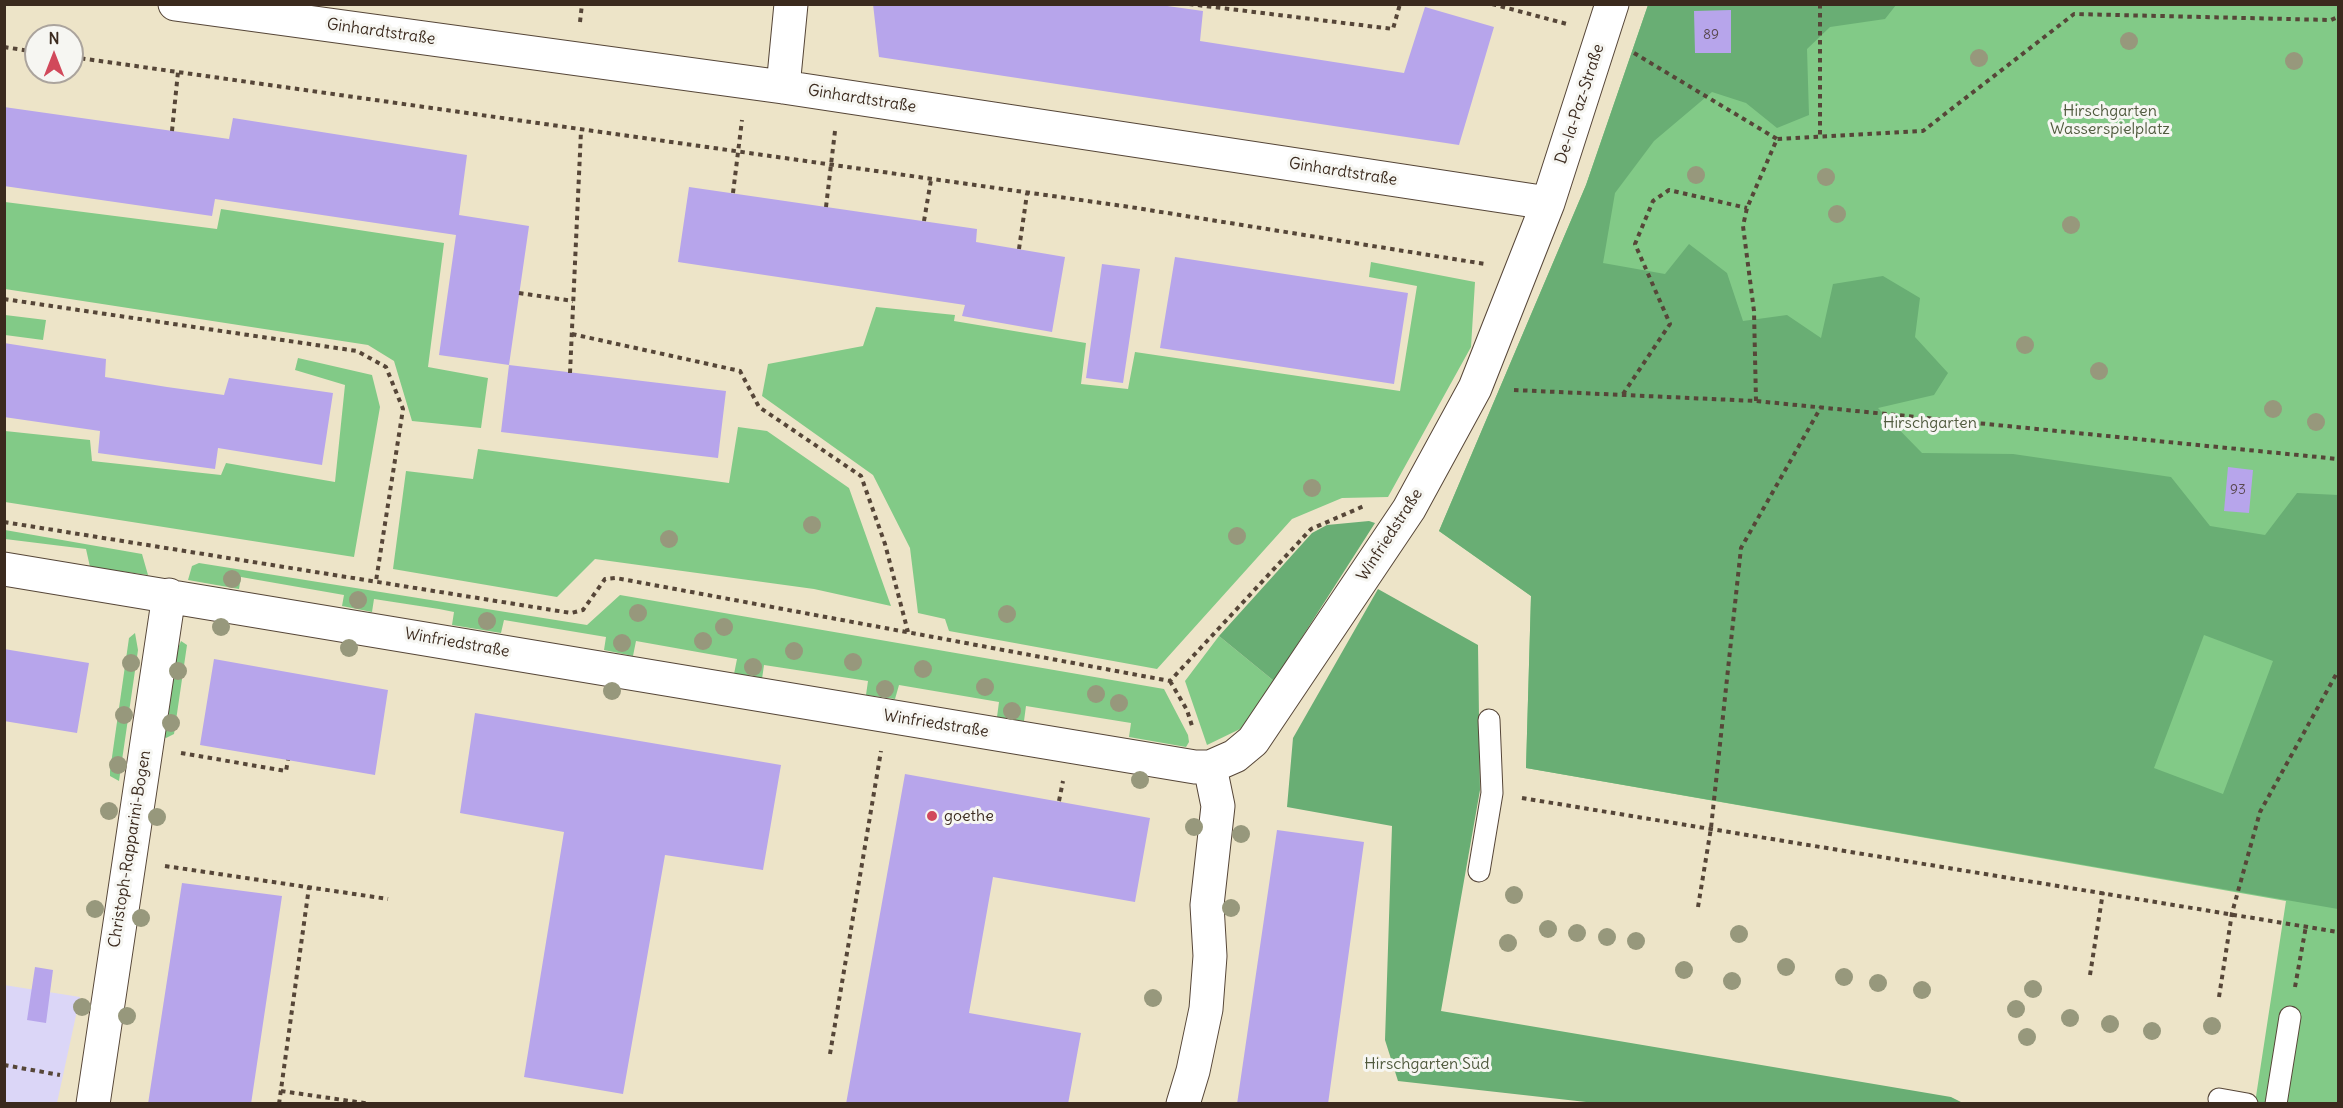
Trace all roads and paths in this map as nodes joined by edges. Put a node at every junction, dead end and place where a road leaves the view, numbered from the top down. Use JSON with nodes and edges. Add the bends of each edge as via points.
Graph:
{"nodes":[{"id":1,"x":175,"y":4,"type":"edge"},
{"id":2,"x":791,"y":4,"type":"edge"},
{"id":3,"x":1189,"y":4,"type":"edge"},
{"id":4,"x":1400,"y":4,"type":"edge"},
{"id":5,"x":1492,"y":4,"type":"edge"},
{"id":6,"x":1820,"y":4,"type":"edge"},
{"id":7,"x":2338,"y":17,"type":"edge"},
{"id":8,"x":1607,"y":19,"type":"edge"},
{"id":9,"x":4,"y":47,"type":"edge"},
{"id":10,"x":24,"y":50,"type":"edge"},
{"id":11,"x":84,"y":59,"type":"edge"},
{"id":12,"x":178,"y":72,"type":"junction"},
{"id":13,"x":783,"y":87,"type":"junction"},
{"id":14,"x":172,"y":131,"type":"dead end"},
{"id":15,"x":581,"y":131,"type":"junction"},
{"id":16,"x":1820,"y":135,"type":"junction"},
{"id":17,"x":1776,"y":140,"type":"junction"},
{"id":18,"x":831,"y":166,"type":"junction"},
{"id":19,"x":931,"y":180,"type":"junction"},
{"id":20,"x":1027,"y":194,"type":"junction"},
{"id":21,"x":1548,"y":203,"type":"junction"},
{"id":22,"x":826,"y":207,"type":"dead end"},
{"id":23,"x":1747,"y":208,"type":"junction"},
{"id":24,"x":924,"y":221,"type":"dead end"},
{"id":25,"x":1019,"y":249,"type":"dead end"},
{"id":26,"x":1521,"y":270,"type":"junction"},
{"id":27,"x":519,"y":293,"type":"dead end"},
{"id":28,"x":4,"y":299,"type":"edge"},
{"id":29,"x":573,"y":302,"type":"junction"},
{"id":30,"x":572,"y":334,"type":"junction"},
{"id":31,"x":570,"y":373,"type":"dead end"},
{"id":32,"x":1474,"y":388,"type":"junction"},
{"id":33,"x":1622,"y":395,"type":"junction"},
{"id":34,"x":1756,"y":401,"type":"junction"},
{"id":35,"x":1821,"y":407,"type":"junction"},
{"id":36,"x":2338,"y":459,"type":"edge"},
{"id":37,"x":1409,"y":509,"type":"junction"},
{"id":38,"x":4,"y":522,"type":"edge"},
{"id":39,"x":4,"y":569,"type":"edge"},
{"id":40,"x":376,"y":581,"type":"junction"},
{"id":41,"x":169,"y":595,"type":"junction"},
{"id":42,"x":908,"y":632,"type":"junction"},
{"id":43,"x":2338,"y":671,"type":"edge"},
{"id":44,"x":1170,"y":681,"type":"junction"},
{"id":45,"x":1489,"y":720,"type":"dead end"},
{"id":46,"x":881,"y":750,"type":"dead end"},
{"id":47,"x":180,"y":753,"type":"dead end"},
{"id":48,"x":288,"y":760,"type":"dead end"},
{"id":49,"x":1203,"y":767,"type":"junction"},
{"id":50,"x":1063,"y":781,"type":"dead end"},
{"id":51,"x":1492,"y":793,"type":"junction"},
{"id":52,"x":1059,"y":801,"type":"dead end"},
{"id":53,"x":1710,"y":828,"type":"junction"},
{"id":54,"x":164,"y":866,"type":"dead end"},
{"id":55,"x":1479,"y":871,"type":"dead end"},
{"id":56,"x":309,"y":887,"type":"junction"},
{"id":57,"x":2103,"y":892,"type":"junction"},
{"id":58,"x":388,"y":899,"type":"dead end"},
{"id":59,"x":1698,"y":907,"type":"dead end"},
{"id":60,"x":2232,"y":913,"type":"junction"},
{"id":61,"x":2306,"y":926,"type":"junction"},
{"id":62,"x":2338,"y":932,"type":"edge"},
{"id":63,"x":2090,"y":975,"type":"dead end"},
{"id":64,"x":2219,"y":997,"type":"dead end"},
{"id":65,"x":2290,"y":1017,"type":"joint"},
{"id":66,"x":830,"y":1054,"type":"dead end"},
{"id":67,"x":4,"y":1065,"type":"edge"},
{"id":68,"x":281,"y":1091,"type":"junction"},
{"id":69,"x":94,"y":1092,"type":"edge"},
{"id":70,"x":2220,"y":1099,"type":"dead end"},
{"id":71,"x":279,"y":1104,"type":"edge"},
{"id":72,"x":371,"y":1104,"type":"edge"},
{"id":73,"x":1183,"y":1104,"type":"edge"},
{"id":74,"x":2247,"y":1104,"type":"edge"},
{"id":75,"x":2276,"y":1104,"type":"edge"}],
"edges":[{"from":1,"to":13,"type":"street","name":"Ginhardtstraße"},
{"from":2,"to":13,"type":"street"},
{"from":3,"to":4,"type":"path","via":[[1393,29]]},
{"from":5,"to":8,"type":"path"},
{"from":6,"to":16,"type":"path"},
{"from":7,"to":16,"type":"path","via":[[2331,20],[2074,14],[1923,131]]},
{"from":8,"to":17,"type":"path"},
{"from":8,"to":21,"type":"street","name":"De-la-Paz-Straße"},
{"from":9,"to":10,"type":"path"},
{"from":11,"to":12,"type":"path"},
{"from":12,"to":14,"type":"path"},
{"from":12,"to":15,"type":"path"},
{"from":13,"to":21,"type":"street","name":"Ginhardtstraße"},
{"from":15,"to":18,"type":"path"},
{"from":15,"to":29,"type":"path"},
{"from":16,"to":17,"type":"path"},
{"from":17,"to":23,"type":"path"},
{"from":18,"to":19,"type":"path"},
{"from":18,"to":22,"type":"path"},
{"from":19,"to":20,"type":"path"},
{"from":19,"to":24,"type":"path"},
{"from":20,"to":25,"type":"path"},
{"from":20,"to":26,"type":"path"},
{"from":21,"to":26,"type":"street","name":"Winfriedstraße"},
{"from":23,"to":33,"type":"path","via":[[1669,190],[1653,201],[1635,244],[1670,324]]},
{"from":23,"to":34,"type":"path","via":[[1743,226],[1754,311]]},
{"from":26,"to":32,"type":"street","name":"Winfriedstraße"},
{"from":27,"to":29,"type":"path"},
{"from":28,"to":40,"type":"path","via":[[357,351],[386,367],[403,409]]},
{"from":29,"to":30,"type":"path"},
{"from":30,"to":31,"type":"path"},
{"from":30,"to":42,"type":"path","via":[[740,371],[759,407],[861,476],[885,544]]},
{"from":32,"to":33,"type":"path"},
{"from":32,"to":37,"type":"street","name":"Winfriedstraße"},
{"from":33,"to":34,"type":"path"},
{"from":34,"to":35,"type":"path"},
{"from":35,"to":36,"type":"path"},
{"from":35,"to":53,"type":"path","via":[[1741,548]]},
{"from":37,"to":44,"type":"path","via":[[1364,506],[1311,529]]},
{"from":37,"to":49,"type":"street","name":"Winfriedstraße","via":[[1253,741],[1235,756]]},
{"from":38,"to":40,"type":"path"},
{"from":39,"to":41,"type":"street","name":"Winfriedstraße"},
{"from":40,"to":42,"type":"path","via":[[571,613],[583,610],[605,579],[616,578]]},
{"from":41,"to":49,"type":"street","name":"Winfriedstraße"},
{"from":41,"to":69,"type":"street","name":"Christoph-Rapparini-Bogen"},
{"from":42,"to":44,"type":"path"},
{"from":43,"to":60,"type":"path","via":[[2260,812]]},
{"from":44,"to":49,"type":"path","via":[[1187,710]]},
{"from":45,"to":51,"type":"lane"},
{"from":46,"to":66,"type":"path"},
{"from":47,"to":48,"type":"path","via":[[286,771]]},
{"from":49,"to":73,"type":"street","via":[[1218,806],[1207,905],[1210,956],[1206,1009]]},
{"from":50,"to":52,"type":"path"},
{"from":51,"to":53,"type":"path"},
{"from":51,"to":55,"type":"lane"},
{"from":53,"to":57,"type":"path"},
{"from":53,"to":59,"type":"path"},
{"from":54,"to":56,"type":"path"},
{"from":56,"to":58,"type":"path"},
{"from":56,"to":68,"type":"path"},
{"from":57,"to":60,"type":"path"},
{"from":57,"to":63,"type":"path"},
{"from":60,"to":61,"type":"path"},
{"from":60,"to":64,"type":"path"},
{"from":61,"to":62,"type":"path"},
{"from":61,"to":65,"type":"path"},
{"from":65,"to":75,"type":"lane"},
{"from":67,"to":69,"type":"path"},
{"from":68,"to":71,"type":"path"},
{"from":68,"to":72,"type":"path"},
{"from":70,"to":74,"type":"lane"}]}
